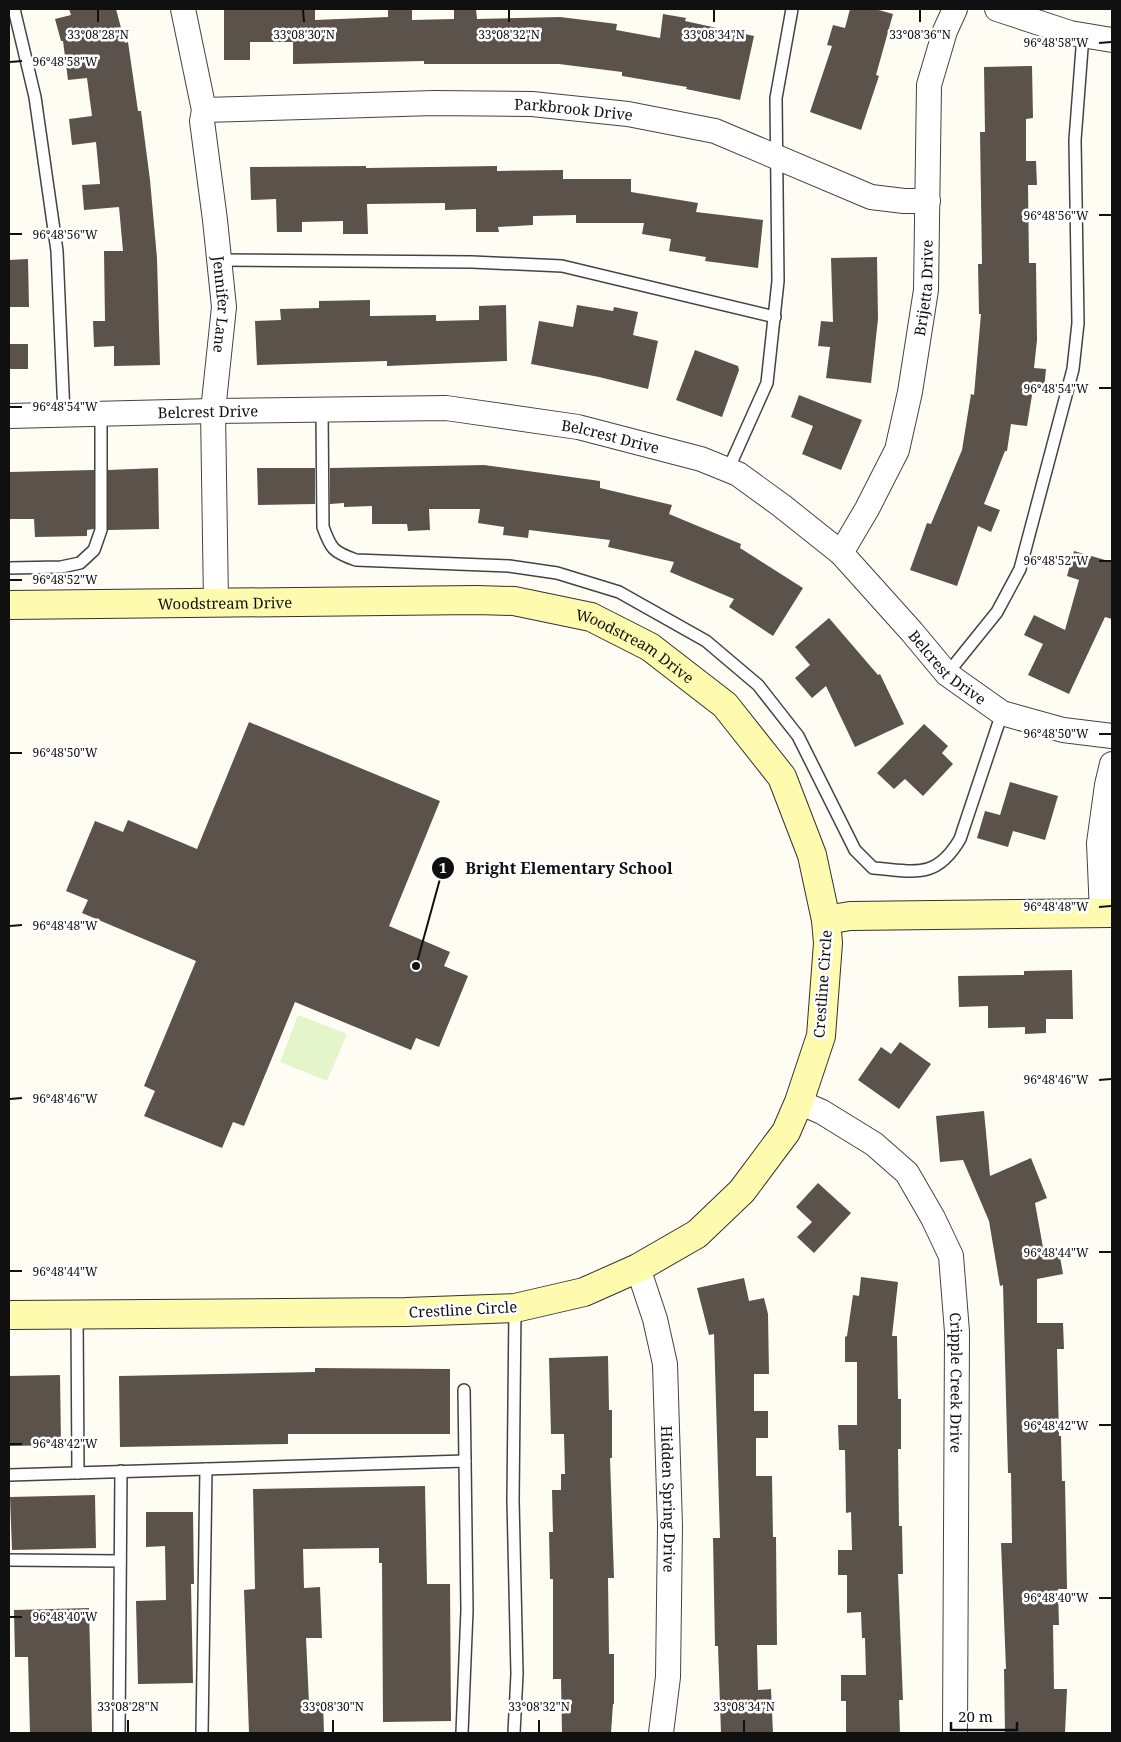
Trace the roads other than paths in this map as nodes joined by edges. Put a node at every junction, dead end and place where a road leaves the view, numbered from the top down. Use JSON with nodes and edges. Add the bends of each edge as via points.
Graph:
{"nodes":[{"id":1,"x":14,"y":9,"type":"edge"},
{"id":2,"x":183,"y":9,"type":"edge"},
{"id":3,"x":790,"y":9,"type":"edge"},
{"id":4,"x":955,"y":9,"type":"edge"},
{"id":5,"x":997,"y":9,"type":"edge"},
{"id":6,"x":1083,"y":35,"type":"junction"},
{"id":7,"x":1112,"y":40,"type":"edge"},
{"id":8,"x":204,"y":110,"type":"junction"},
{"id":9,"x":777,"y":158,"type":"junction"},
{"id":10,"x":928,"y":200,"type":"junction"},
{"id":11,"x":220,"y":260,"type":"junction"},
{"id":12,"x":775,"y":317,"type":"junction"},
{"id":13,"x":213,"y":410,"type":"junction"},
{"id":14,"x":322,"y":410,"type":"junction"},
{"id":15,"x":101,"y":414,"type":"junction"},
{"id":16,"x":64,"y":415,"type":"junction"},
{"id":17,"x":9,"y":416,"type":"edge"},
{"id":18,"x":728,"y":470,"type":"junction"},
{"id":19,"x":841,"y":553,"type":"junction"},
{"id":20,"x":9,"y":568,"type":"edge"},
{"id":21,"x":216,"y":602,"type":"junction"},
{"id":22,"x":9,"y":605,"type":"edge"},
{"id":23,"x":947,"y":674,"type":"junction"},
{"id":24,"x":1002,"y":713,"type":"junction"},
{"id":25,"x":1112,"y":736,"type":"edge"},
{"id":26,"x":1112,"y":764,"type":"edge"},
{"id":27,"x":1107,"y":913,"type":"edge"},
{"id":28,"x":826,"y":920,"type":"junction"},
{"id":29,"x":799,"y":1102,"type":"junction"},
{"id":30,"x":638,"y":1268,"type":"junction"},
{"id":31,"x":515,"y":1308,"type":"junction"},
{"id":32,"x":9,"y":1315,"type":"edge"},
{"id":33,"x":77,"y":1315,"type":"junction"},
{"id":34,"x":464,"y":1390,"type":"dead end"},
{"id":35,"x":465,"y":1461,"type":"junction"},
{"id":36,"x":206,"y":1469,"type":"junction"},
{"id":37,"x":121,"y":1471,"type":"junction"},
{"id":38,"x":78,"y":1473,"type":"junction"},
{"id":39,"x":9,"y":1475,"type":"edge"},
{"id":40,"x":9,"y":1560,"type":"edge"},
{"id":41,"x":120,"y":1561,"type":"junction"},
{"id":42,"x":119,"y":1733,"type":"edge"},
{"id":43,"x":202,"y":1733,"type":"edge"},
{"id":44,"x":462,"y":1733,"type":"edge"},
{"id":45,"x":514,"y":1733,"type":"edge"},
{"id":46,"x":661,"y":1733,"type":"edge"},
{"id":47,"x":955,"y":1733,"type":"edge"}],
"edges":[{"from":1,"to":16,"type":"lane","via":[[35,97],[57,250]]},
{"from":2,"to":8,"type":"street","name":"Jennifer Lane"},
{"from":3,"to":9,"type":"lane","via":[[776,98]]},
{"from":4,"to":10,"type":"street","name":"Brijetta Drive","via":[[929,85]]},
{"from":5,"to":6,"type":"street"},
{"from":6,"to":7,"type":"street"},
{"from":6,"to":23,"type":"lane","via":[[1075,140],[1078,323],[1073,369],[1020,569],[997,612]]},
{"from":8,"to":9,"type":"street","name":"Parkbrook Drive","via":[[434,103],[532,104],[628,114],[715,131]]},
{"from":8,"to":11,"type":"street","name":"Jennifer Lane","via":[[202,121]]},
{"from":9,"to":10,"type":"street","name":"Parkbrook Drive","via":[[871,197]]},
{"from":9,"to":12,"type":"lane","via":[[778,281]]},
{"from":10,"to":19,"type":"street","name":"Brijetta Drive","via":[[924,298],[910,392],[897,450]]},
{"from":11,"to":12,"type":"lane","via":[[562,266]]},
{"from":11,"to":13,"type":"street","name":"Jennifer Lane","via":[[224,307]]},
{"from":12,"to":18,"type":"lane","via":[[767,383]]},
{"from":13,"to":14,"type":"street","name":"Belcrest Drive"},
{"from":13,"to":15,"type":"street","name":"Belcrest Drive"},
{"from":13,"to":21,"type":"street","name":"Jennifer Lane"},
{"from":14,"to":18,"type":"street","name":"Belcrest Drive","via":[[446,408],[578,426],[701,459]]},
{"from":14,"to":24,"type":"lane","via":[[323,526],[329,544],[336,552],[356,560],[509,566],[557,573],[619,592],[706,640],[758,685],[798,736],[855,850],[873,868],[924,870],[949,858],[960,839]]},
{"from":15,"to":16,"type":"street","name":"Belcrest Drive"},
{"from":15,"to":20,"type":"lane","via":[[101,530],[94,550],[80,563],[61,567]]},
{"from":16,"to":17,"type":"street","name":"Belcrest Drive"},
{"from":18,"to":19,"type":"street","name":"Belcrest Drive","via":[[782,506]]},
{"from":19,"to":23,"type":"street","name":"Belcrest Drive"},
{"from":21,"to":22,"type":"street","name":"Woodstream Drive"},
{"from":21,"to":28,"type":"street","name":"Woodstream Drive","via":[[514,601],[591,617],[650,647],[725,705],[782,777],[812,855]]},
{"from":23,"to":24,"type":"street","name":"Belcrest Drive"},
{"from":24,"to":25,"type":"street","name":"Belcrest Drive","via":[[1063,730]]},
{"from":26,"to":27,"type":"street","via":[[1099,843]]},
{"from":27,"to":28,"type":"street","via":[[850,916]]},
{"from":28,"to":29,"type":"street","name":"Crestline Circle","via":[[828,943],[821,1036]]},
{"from":29,"to":30,"type":"street","name":"Crestline Circle","via":[[786,1132],[742,1191],[697,1234]]},
{"from":29,"to":47,"type":"street","name":"Cripple Creek Drive","via":[[822,1112],[874,1144],[907,1173],[950,1256],[957,1332]]},
{"from":30,"to":31,"type":"street","name":"Crestline Circle","via":[[584,1292]]},
{"from":30,"to":46,"type":"street","name":"Hidden Spring Drive","via":[[655,1319],[665,1364],[670,1526],[668,1677]]},
{"from":31,"to":33,"type":"street","name":"Crestline Circle"},
{"from":31,"to":45,"type":"lane","via":[[513,1500],[517,1674]]},
{"from":32,"to":33,"type":"street","name":"Crestline Circle"},
{"from":33,"to":38,"type":"lane"},
{"from":34,"to":35,"type":"lane"},
{"from":35,"to":36,"type":"lane"},
{"from":35,"to":44,"type":"lane","via":[[467,1610]]},
{"from":36,"to":37,"type":"lane"},
{"from":36,"to":43,"type":"lane"},
{"from":37,"to":38,"type":"lane"},
{"from":37,"to":41,"type":"lane"},
{"from":38,"to":39,"type":"lane"},
{"from":40,"to":41,"type":"lane"},
{"from":41,"to":42,"type":"lane"}]}
